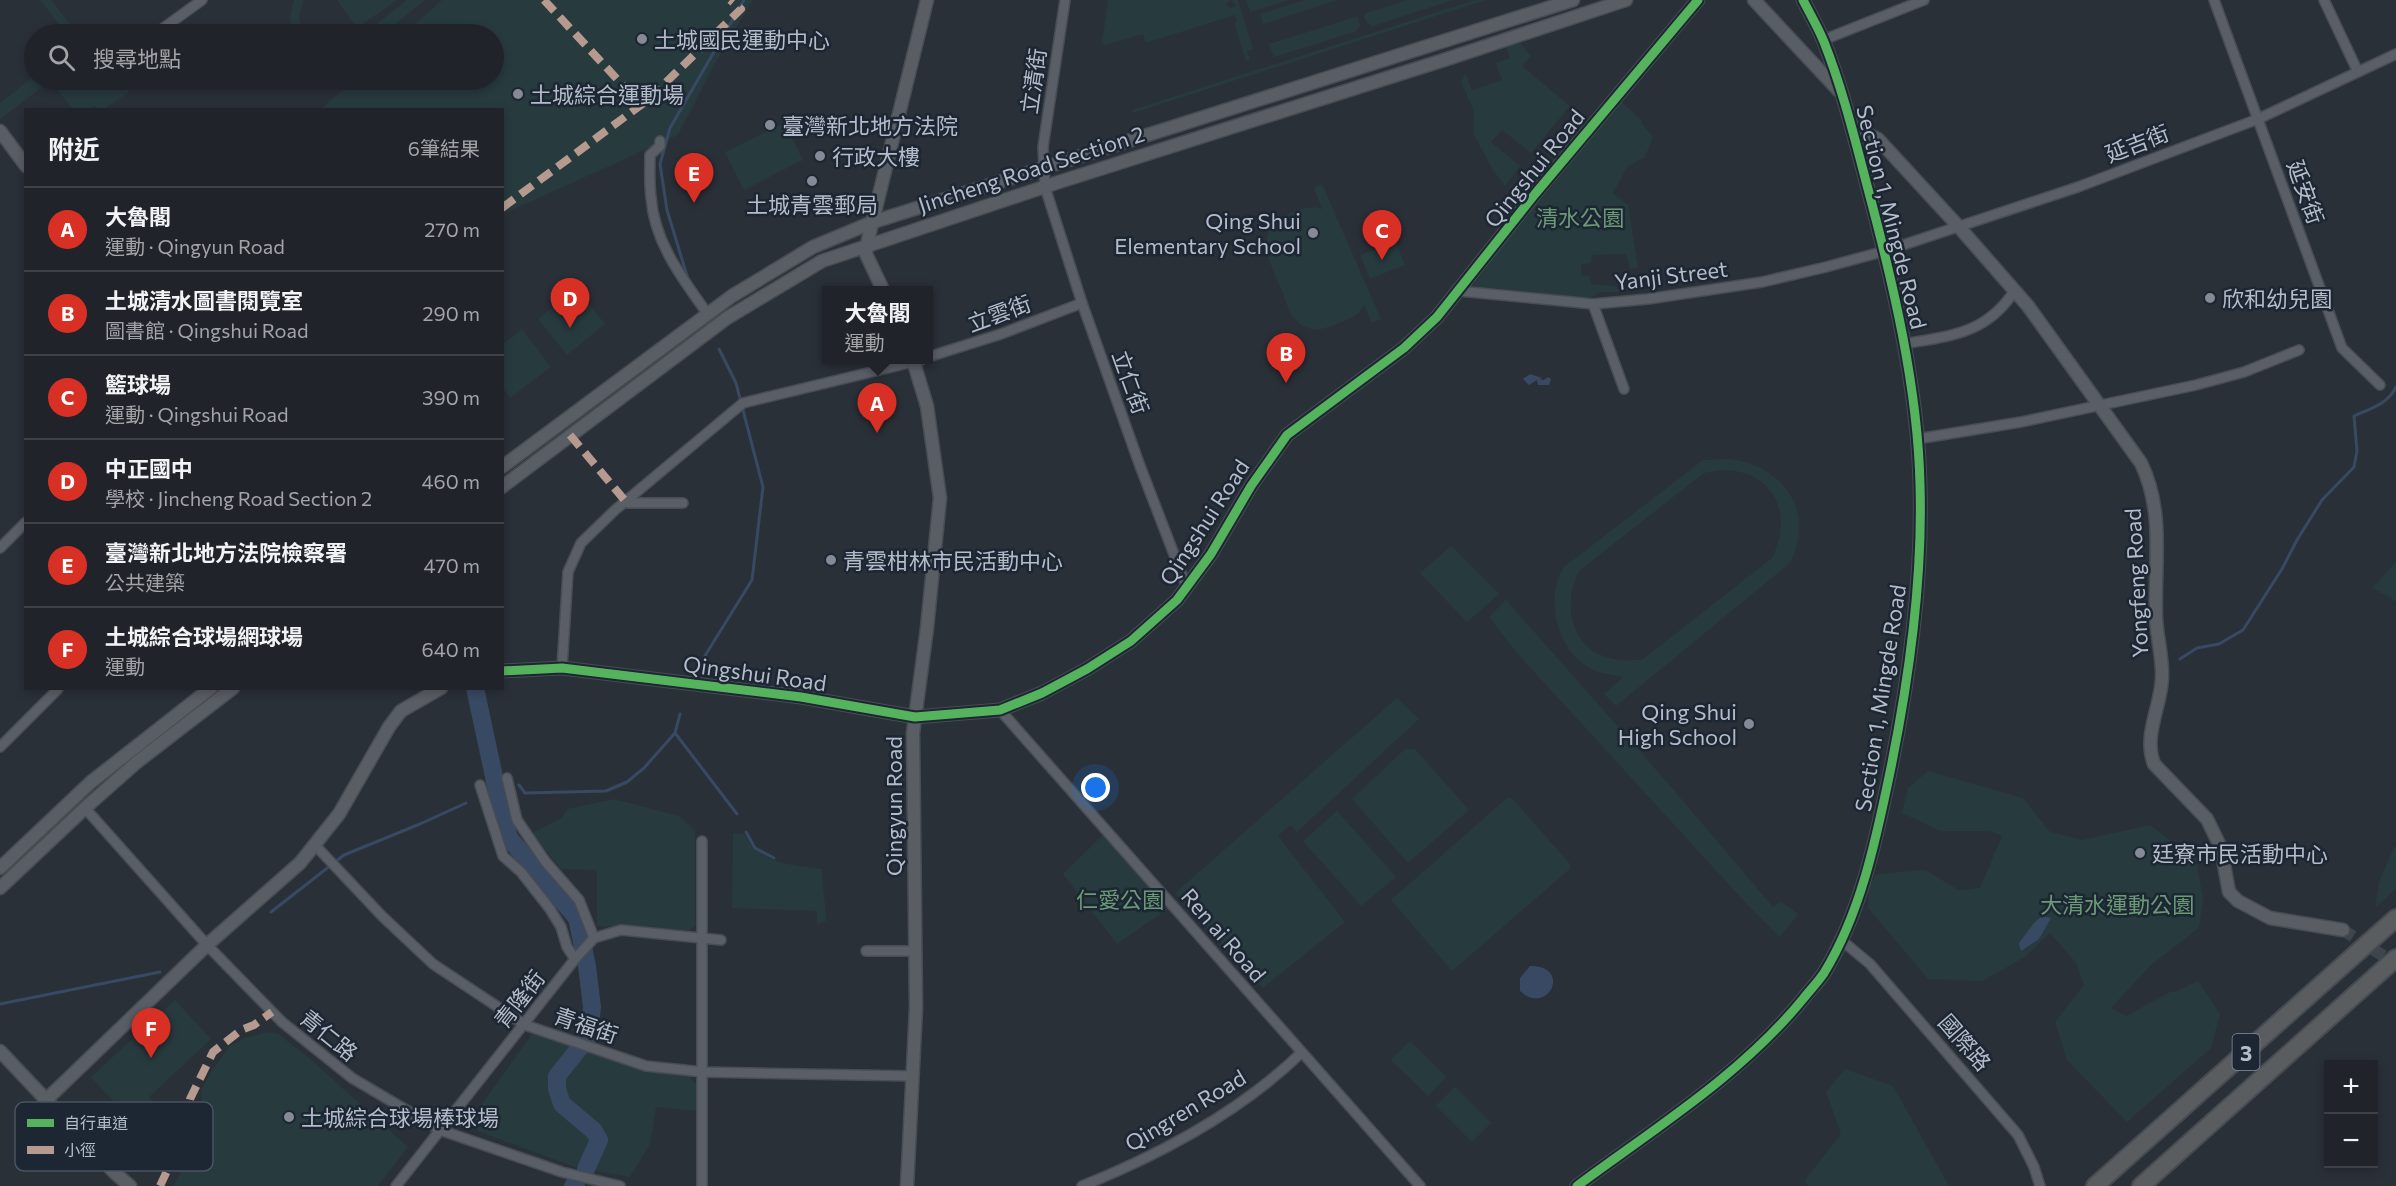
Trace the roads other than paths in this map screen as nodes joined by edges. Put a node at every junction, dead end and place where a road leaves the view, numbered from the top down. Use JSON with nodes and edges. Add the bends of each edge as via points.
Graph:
{"nodes":[{"id":1,"x":202,"y":0,"type":"edge"},
{"id":2,"x":927,"y":0,"type":"edge"},
{"id":3,"x":1065,"y":0,"type":"edge"},
{"id":4,"x":1573,"y":0,"type":"edge"},
{"id":5,"x":1626,"y":0,"type":"edge"},
{"id":6,"x":1698,"y":0,"type":"edge"},
{"id":7,"x":1754,"y":0,"type":"edge"},
{"id":8,"x":1803,"y":0,"type":"edge"},
{"id":9,"x":1924,"y":0,"type":"edge"},
{"id":10,"x":2214,"y":0,"type":"edge"},
{"id":11,"x":2324,"y":0,"type":"edge"},
{"id":12,"x":169,"y":24,"type":"edge"},
{"id":13,"x":1823,"y":40,"type":"junction"},
{"id":14,"x":2396,"y":54,"type":"edge"},
{"id":15,"x":2358,"y":72,"type":"junction"},
{"id":16,"x":1842,"y":94,"type":"junction"},
{"id":17,"x":2258,"y":119,"type":"junction"},
{"id":18,"x":1852,"y":127,"type":"junction"},
{"id":19,"x":0,"y":131,"type":"edge"},
{"id":20,"x":660,"y":141,"type":"dead end"},
{"id":21,"x":24,"y":163,"type":"edge"},
{"id":22,"x":1043,"y":168,"type":"junction"},
{"id":23,"x":1045,"y":187,"type":"junction"},
{"id":24,"x":873,"y":222,"type":"junction"},
{"id":25,"x":1959,"y":227,"type":"junction"},
{"id":26,"x":867,"y":244,"type":"junction"},
{"id":27,"x":1885,"y":251,"type":"junction"},
{"id":28,"x":882,"y":286,"type":"edge"},
{"id":29,"x":2015,"y":290,"type":"junction"},
{"id":30,"x":1459,"y":291,"type":"junction"},
{"id":31,"x":1082,"y":303,"type":"junction"},
{"id":32,"x":1593,"y":304,"type":"junction"},
{"id":33,"x":707,"y":314,"type":"junction"},
{"id":34,"x":1903,"y":344,"type":"junction"},
{"id":35,"x":2299,"y":350,"type":"dead end"},
{"id":36,"x":933,"y":355,"type":"edge"},
{"id":37,"x":900,"y":364,"type":"edge"},
{"id":38,"x":917,"y":364,"type":"edge"},
{"id":39,"x":2380,"y":385,"type":"dead end"},
{"id":40,"x":1624,"y":389,"type":"dead end"},
{"id":41,"x":2099,"y":405,"type":"junction"},
{"id":42,"x":1917,"y":439,"type":"junction"},
{"id":43,"x":504,"y":466,"type":"edge"},
{"id":44,"x":504,"y":485,"type":"edge"},
{"id":45,"x":627,"y":502,"type":"junction"},
{"id":46,"x":683,"y":502,"type":"dead end"},
{"id":47,"x":24,"y":524,"type":"edge"},
{"id":48,"x":0,"y":548,"type":"edge"},
{"id":49,"x":1187,"y":588,"type":"junction"},
{"id":50,"x":562,"y":668,"type":"junction"},
{"id":51,"x":504,"y":671,"type":"edge"},
{"id":52,"x":57,"y":690,"type":"edge"},
{"id":53,"x":208,"y":690,"type":"edge"},
{"id":54,"x":229,"y":690,"type":"edge"},
{"id":55,"x":432,"y":690,"type":"edge"},
{"id":56,"x":1000,"y":710,"type":"junction"},
{"id":57,"x":915,"y":717,"type":"junction"},
{"id":58,"x":0,"y":747,"type":"edge"},
{"id":59,"x":507,"y":778,"type":"dead end"},
{"id":60,"x":480,"y":785,"type":"dead end"},
{"id":61,"x":85,"y":808,"type":"junction"},
{"id":62,"x":702,"y":841,"type":"dead end"},
{"id":63,"x":314,"y":844,"type":"junction"},
{"id":64,"x":0,"y":868,"type":"edge"},
{"id":65,"x":0,"y":888,"type":"edge"},
{"id":66,"x":2396,"y":918,"type":"edge"},
{"id":67,"x":2343,"y":930,"type":"tunnel mouth"},
{"id":68,"x":594,"y":939,"type":"junction"},
{"id":69,"x":703,"y":939,"type":"junction"},
{"id":70,"x":1840,"y":939,"type":"junction"},
{"id":71,"x":721,"y":940,"type":"dead end"},
{"id":72,"x":207,"y":945,"type":"junction"},
{"id":73,"x":866,"y":951,"type":"dead end"},
{"id":74,"x":915,"y":951,"type":"junction"},
{"id":75,"x":2396,"y":958,"type":"edge"},
{"id":76,"x":575,"y":959,"type":"junction"},
{"id":77,"x":525,"y":1024,"type":"junction"},
{"id":78,"x":0,"y":1051,"type":"edge"},
{"id":79,"x":1301,"y":1053,"type":"junction"},
{"id":80,"x":704,"y":1072,"type":"junction"},
{"id":81,"x":912,"y":1076,"type":"junction"},
{"id":82,"x":46,"y":1100,"type":"joint"},
{"id":83,"x":440,"y":1130,"type":"junction"},
{"id":84,"x":113,"y":1171,"type":"edge"},
{"id":85,"x":130,"y":1186,"type":"edge"},
{"id":86,"x":396,"y":1186,"type":"edge"},
{"id":87,"x":620,"y":1186,"type":"edge"},
{"id":88,"x":702,"y":1186,"type":"edge"},
{"id":89,"x":907,"y":1186,"type":"edge"},
{"id":90,"x":1082,"y":1186,"type":"edge"},
{"id":91,"x":1420,"y":1186,"type":"edge"},
{"id":92,"x":1577,"y":1186,"type":"edge"},
{"id":93,"x":2040,"y":1186,"type":"edge"},
{"id":94,"x":2095,"y":1186,"type":"edge"},
{"id":95,"x":2141,"y":1186,"type":"edge"}],
"edges":[{"from":1,"to":12,"type":"street"},
{"from":2,"to":24,"type":"street"},
{"from":3,"to":22,"type":"street","name":"立清街"},
{"from":4,"to":22,"type":"street","name":"Jincheng Road Section 2"},
{"from":5,"to":23,"type":"street","name":"Jincheng Road Section 2"},
{"from":6,"to":30,"type":"street","name":"Qingshui Road"},
{"from":7,"to":16,"type":"street"},
{"from":8,"to":13,"type":"street","name":"Section 1, Mingde Road"},
{"from":9,"to":13,"type":"street"},
{"from":10,"to":17,"type":"street","name":"延安街"},
{"from":11,"to":15,"type":"street"},
{"from":13,"to":16,"type":"street","name":"Section 1, Mingde Road"},
{"from":14,"to":15,"type":"street","name":"延吉街"},
{"from":15,"to":17,"type":"street","name":"延吉街"},
{"from":16,"to":18,"type":"street","name":"Section 1, Mingde Road"},
{"from":17,"to":25,"type":"street","name":"延吉街"},
{"from":17,"to":39,"type":"street","name":"延安街","via":[[2342,348]]},
{"from":18,"to":25,"type":"street","name":"Yongfeng Road","via":[[1878,139]]},
{"from":18,"to":27,"type":"street","name":"Section 1, Mingde Road"},
{"from":19,"to":21,"type":"street"},
{"from":20,"to":33,"type":"street","via":[[650,155],[654,216],[662,243]]},
{"from":22,"to":23,"type":"street","name":"立清街"},
{"from":22,"to":24,"type":"street","name":"Jincheng Road Section 2"},
{"from":23,"to":26,"type":"street","name":"Jincheng Road Section 2"},
{"from":23,"to":31,"type":"street","name":"立仁街"},
{"from":24,"to":26,"type":"street"},
{"from":24,"to":33,"type":"street","name":"Jincheng Road Section 2","via":[[813,246]]},
{"from":25,"to":27,"type":"street","name":"延吉街"},
{"from":25,"to":29,"type":"street","name":"Yongfeng Road"},
{"from":26,"to":28,"type":"street","via":[[866,254]]},
{"from":26,"to":44,"type":"street","name":"Jincheng Road Section 2","via":[[822,261],[727,318]]},
{"from":27,"to":32,"type":"street","name":"Yanji Street","via":[[1762,282]]},
{"from":27,"to":34,"type":"street","name":"Section 1, Mingde Road"},
{"from":29,"to":34,"type":"street","via":[[2004,308],[1978,326]]},
{"from":29,"to":41,"type":"street","name":"Yongfeng Road"},
{"from":30,"to":32,"type":"street","name":"Yanji Street"},
{"from":30,"to":49,"type":"street","name":"Qingshui Road","via":[[1404,348],[1287,435]]},
{"from":31,"to":36,"type":"street","name":"立雲街"},
{"from":31,"to":49,"type":"street","name":"立仁街"},
{"from":32,"to":40,"type":"street"},
{"from":33,"to":43,"type":"street","name":"Jincheng Road Section 2"},
{"from":34,"to":42,"type":"street","name":"Section 1, Mingde Road"},
{"from":35,"to":41,"type":"street","via":[[2225,377]]},
{"from":37,"to":45,"type":"street","via":[[742,403]]},
{"from":38,"to":57,"type":"street","name":"Qingyun Road","via":[[940,498]]},
{"from":41,"to":42,"type":"street"},
{"from":41,"to":67,"type":"street","name":"Yongfeng Road","via":[[2141,463],[2156,507],[2156,618],[2162,677],[2150,739],[2149,752],[2154,764],[2206,819],[2222,848],[2229,892],[2238,901],[2270,918]]},
{"from":42,"to":70,"type":"street","name":"Section 1, Mingde Road","via":[[1920,549],[1909,670],[1874,852]]},
{"from":45,"to":46,"type":"street"},
{"from":45,"to":50,"type":"street","via":[[581,543],[568,572]]},
{"from":47,"to":48,"type":"street"},
{"from":49,"to":56,"type":"street","name":"Qingshui Road","via":[[1163,615],[1108,657],[1042,693]]},
{"from":50,"to":51,"type":"street","name":"Qingshui Road"},
{"from":50,"to":57,"type":"street","name":"Qingshui Road","via":[[801,697]]},
{"from":52,"to":58,"type":"street"},
{"from":53,"to":64,"type":"street","via":[[91,782]]},
{"from":54,"to":61,"type":"street"},
{"from":55,"to":63,"type":"street","via":[[401,711],[339,814]]},
{"from":56,"to":57,"type":"street","name":"Qingshui Road"},
{"from":56,"to":79,"type":"street","name":"Ren ai Road"},
{"from":57,"to":74,"type":"street","name":"Qingyun Road"},
{"from":59,"to":68,"type":"street","via":[[517,820],[579,900]]},
{"from":60,"to":76,"type":"street","via":[[503,856],[550,909]]},
{"from":61,"to":65,"type":"street"},
{"from":61,"to":72,"type":"street","name":"青仁路"},
{"from":62,"to":69,"type":"street"},
{"from":63,"to":72,"type":"street","via":[[300,863]]},
{"from":63,"to":77,"type":"street","name":"青福街","via":[[433,964]]},
{"from":66,"to":94,"type":"highway","number":"3"},
{"from":68,"to":69,"type":"street","via":[[621,930]]},
{"from":68,"to":76,"type":"street","name":"青隆街"},
{"from":69,"to":71,"type":"street"},
{"from":69,"to":80,"type":"street"},
{"from":70,"to":92,"type":"street","name":"Section 1, Mingde Road","via":[[1823,974],[1782,1025],[1695,1101]]},
{"from":70,"to":93,"type":"street","name":"國際路","via":[[1870,964],[2018,1135]]},
{"from":72,"to":82,"type":"street"},
{"from":72,"to":83,"type":"street","name":"青仁路","via":[[282,1022],[343,1071]]},
{"from":73,"to":74,"type":"street"},
{"from":74,"to":81,"type":"street","name":"Qingyun Road"},
{"from":75,"to":95,"type":"highway","number":"3"},
{"from":76,"to":77,"type":"street","name":"青隆街"},
{"from":77,"to":80,"type":"street","name":"青福街","via":[[646,1066]]},
{"from":77,"to":83,"type":"street","name":"青隆街"},
{"from":78,"to":82,"type":"street"},
{"from":79,"to":90,"type":"street","name":"Qingren Road","via":[[1261,1087],[1191,1132],[1129,1167]]},
{"from":79,"to":91,"type":"street","name":"Ren ai Road"},
{"from":80,"to":81,"type":"street","name":"青福街"},
{"from":80,"to":88,"type":"street"},
{"from":81,"to":89,"type":"street","name":"Qingyun Road"},
{"from":83,"to":86,"type":"street","name":"青隆街"},
{"from":83,"to":87,"type":"street","name":"青仁路","via":[[562,1172]]},
{"from":84,"to":85,"type":"street"}]}
